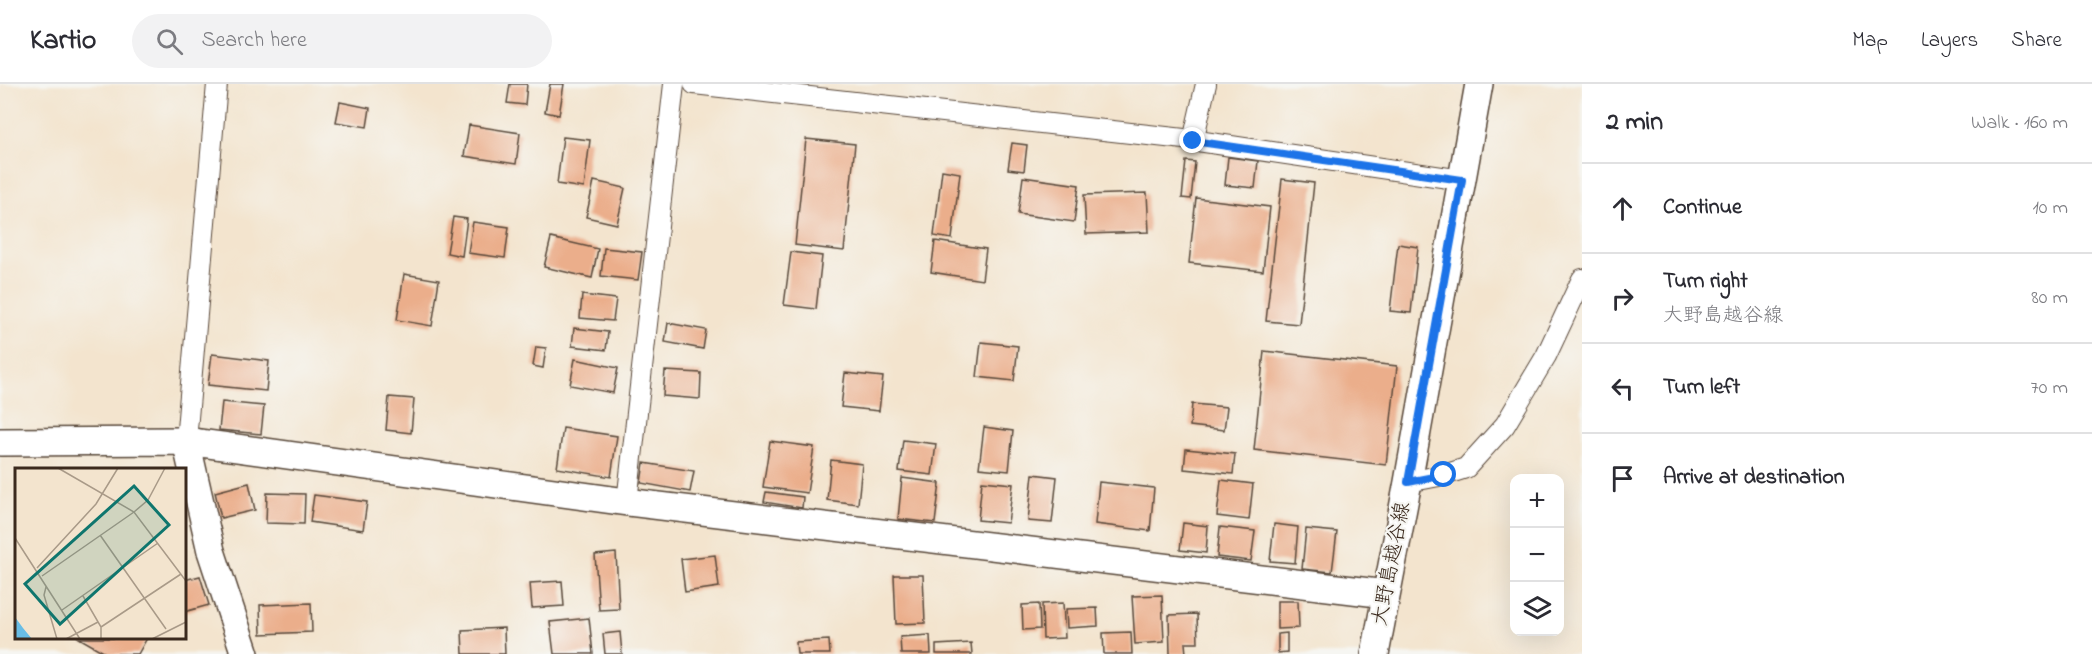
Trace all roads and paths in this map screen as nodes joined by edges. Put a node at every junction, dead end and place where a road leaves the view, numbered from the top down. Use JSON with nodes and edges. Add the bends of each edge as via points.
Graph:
{"nodes":[{"id":1,"x":217,"y":84,"type":"edge"},
{"id":2,"x":674,"y":84,"type":"edge"},
{"id":3,"x":694,"y":84,"type":"edge"},
{"id":4,"x":1206,"y":84,"type":"edge"},
{"id":5,"x":1479,"y":84,"type":"edge"},
{"id":6,"x":1193,"y":141,"type":"junction"},
{"id":7,"x":1462,"y":180,"type":"junction"},
{"id":8,"x":1582,"y":279,"type":"edge"},
{"id":9,"x":186,"y":441,"type":"junction"},
{"id":10,"x":0,"y":442,"type":"edge"},
{"id":11,"x":1408,"y":482,"type":"junction"},
{"id":12,"x":627,"y":502,"type":"junction"},
{"id":13,"x":1386,"y":594,"type":"junction"},
{"id":14,"x":245,"y":654,"type":"edge"},
{"id":15,"x":1375,"y":654,"type":"edge"}],
"edges":[{"from":1,"to":9,"type":"street"},
{"from":2,"to":12,"type":"street"},
{"from":3,"to":6,"type":"street"},
{"from":4,"to":6,"type":"street"},
{"from":5,"to":7,"type":"street","name":"大野島越谷線"},
{"from":6,"to":7,"type":"street"},
{"from":7,"to":11,"type":"street","name":"大野島越谷線"},
{"from":8,"to":11,"type":"street","via":[[1545,356],[1505,425],[1466,468]]},
{"from":9,"to":10,"type":"street"},
{"from":9,"to":12,"type":"street"},
{"from":9,"to":14,"type":"street","via":[[211,551]]},
{"from":11,"to":13,"type":"street","name":"大野島越谷線"},
{"from":12,"to":13,"type":"street"},
{"from":13,"to":15,"type":"street","name":"大野島越谷線"}]}
